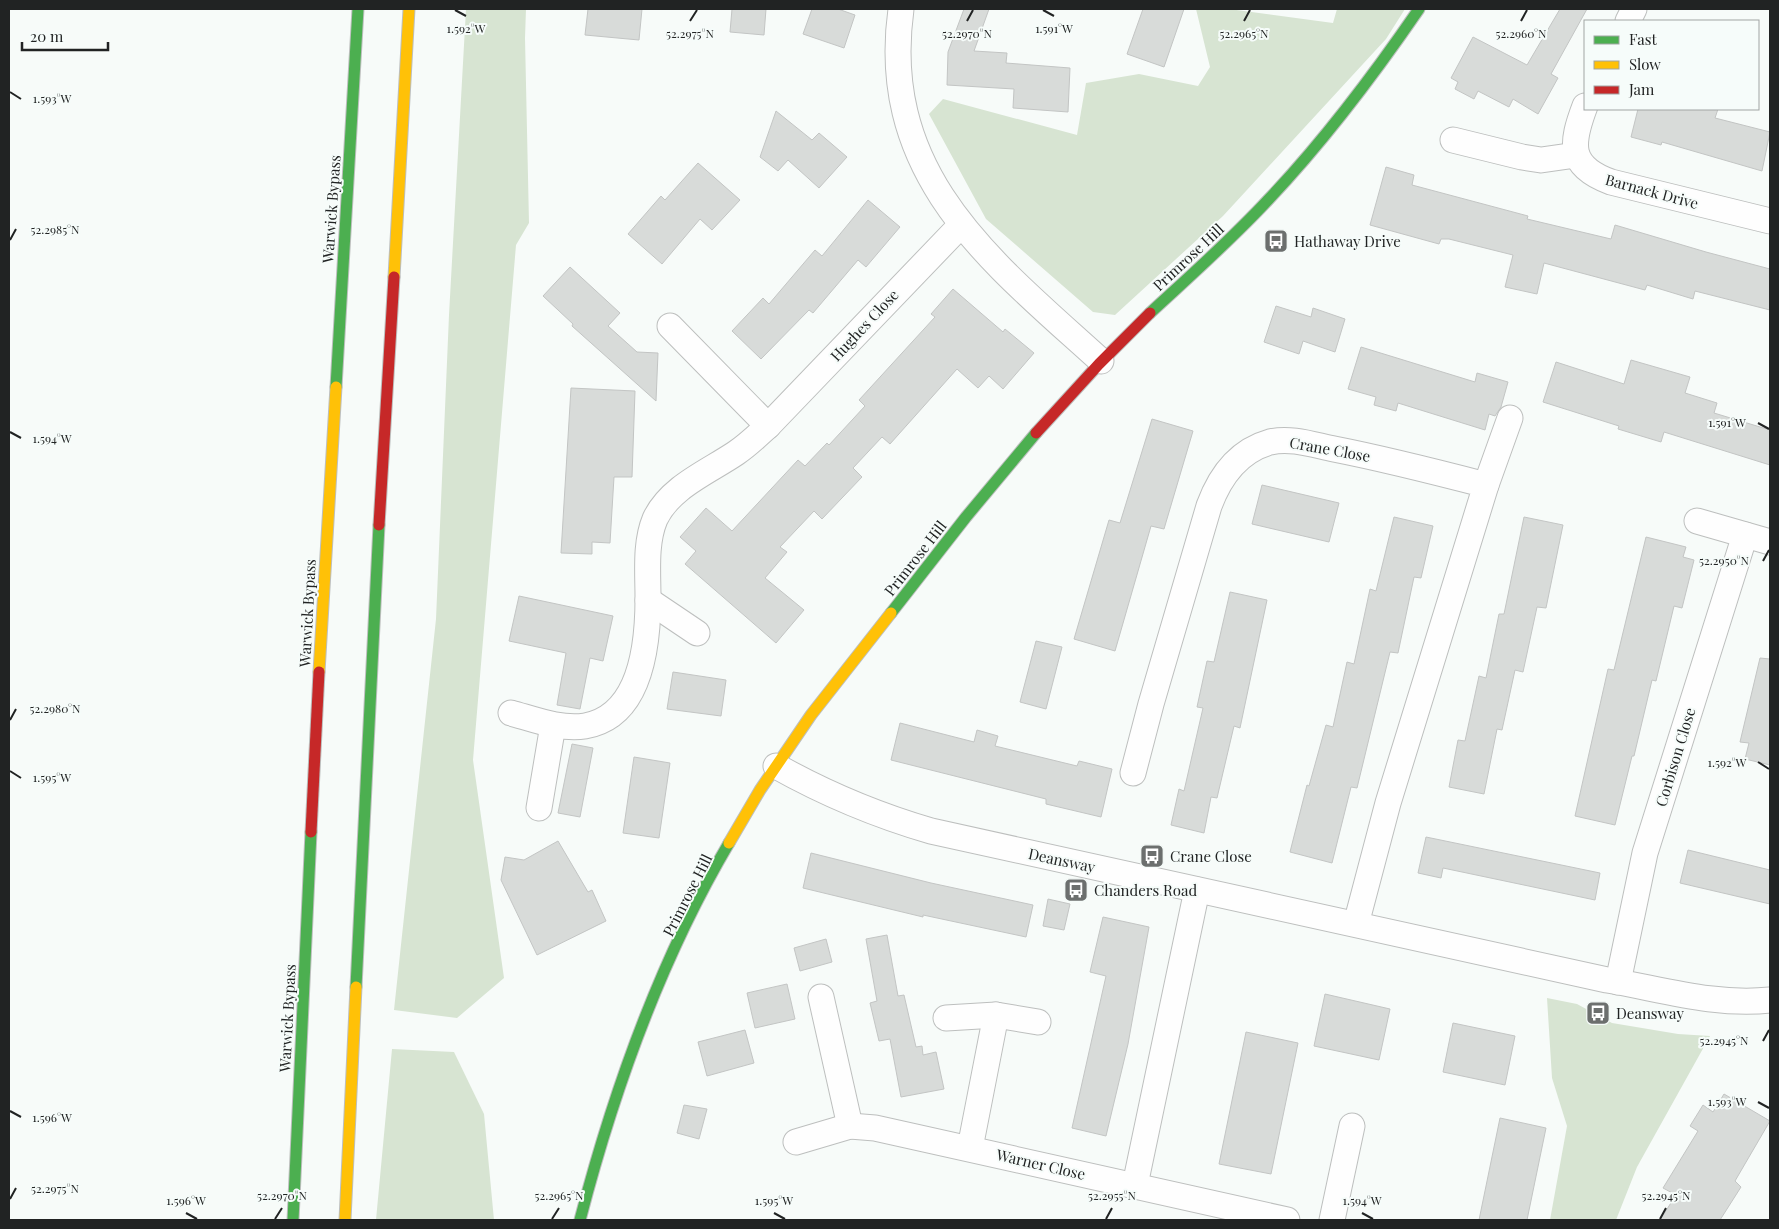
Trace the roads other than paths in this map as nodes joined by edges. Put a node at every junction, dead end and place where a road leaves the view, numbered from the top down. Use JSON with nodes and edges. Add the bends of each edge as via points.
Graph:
{"nodes":[{"id":1,"x":358,"y":9,"type":"edge"},
{"id":2,"x":409,"y":9,"type":"edge"},
{"id":3,"x":901,"y":9,"type":"edge"},
{"id":4,"x":1419,"y":9,"type":"edge"},
{"id":5,"x":1584,"y":109,"type":"edge"},
{"id":6,"x":1453,"y":140,"type":"dead end"},
{"id":7,"x":1576,"y":155,"type":"junction"},
{"id":8,"x":1770,"y":221,"type":"edge"},
{"id":9,"x":961,"y":225,"type":"junction"},
{"id":10,"x":670,"y":326,"type":"dead end"},
{"id":11,"x":1101,"y":361,"type":"junction"},
{"id":12,"x":1510,"y":418,"type":"dead end"},
{"id":13,"x":768,"y":426,"type":"junction"},
{"id":14,"x":1486,"y":486,"type":"junction"},
{"id":15,"x":1697,"y":520,"type":"dead end"},
{"id":16,"x":1745,"y":534,"type":"junction"},
{"id":17,"x":1770,"y":542,"type":"edge"},
{"id":18,"x":648,"y":600,"type":"junction"},
{"id":19,"x":697,"y":633,"type":"dead end"},
{"id":20,"x":511,"y":713,"type":"dead end"},
{"id":21,"x":553,"y":724,"type":"junction"},
{"id":22,"x":776,"y":766,"type":"junction"},
{"id":23,"x":1133,"y":773,"type":"dead end"},
{"id":24,"x":539,"y":808,"type":"dead end"},
{"id":25,"x":1197,"y":890,"type":"junction"},
{"id":26,"x":1356,"y":924,"type":"junction"},
{"id":27,"x":1618,"y":982,"type":"junction"},
{"id":28,"x":821,"y":996,"type":"dead end"},
{"id":29,"x":1770,"y":1000,"type":"edge"},
{"id":30,"x":996,"y":1016,"type":"junction"},
{"id":31,"x":946,"y":1018,"type":"dead end"},
{"id":32,"x":1038,"y":1022,"type":"dead end"},
{"id":33,"x":850,"y":1126,"type":"junction"},
{"id":34,"x":1352,"y":1126,"type":"dead end"},
{"id":35,"x":796,"y":1142,"type":"dead end"},
{"id":36,"x":970,"y":1148,"type":"junction"},
{"id":37,"x":1135,"y":1185,"type":"junction"},
{"id":38,"x":293,"y":1220,"type":"edge"},
{"id":39,"x":345,"y":1220,"type":"edge"},
{"id":40,"x":580,"y":1220,"type":"edge"},
{"id":41,"x":1287,"y":1220,"type":"edge"},
{"id":42,"x":1332,"y":1220,"type":"edge"}],
"edges":[{"from":1,"to":38,"type":"main road","name":"Warwick Bypass","via":[[317,708]]},
{"from":2,"to":39,"type":"main road","via":[[368,717]]},
{"from":3,"to":9,"type":"street","via":[[899,87],[917,148],[929,175]]},
{"from":4,"to":11,"type":"main road","name":"Primrose Hill","via":[[1365,88],[1322,142],[1247,222]]},
{"from":5,"to":7,"type":"street","via":[[1574,142]]},
{"from":6,"to":7,"type":"street","via":[[1541,160]]},
{"from":7,"to":8,"type":"street","name":"Barnack Drive","via":[[1580,163],[1594,174],[1611,182]]},
{"from":9,"to":11,"type":"street","via":[[1028,296]]},
{"from":9,"to":13,"type":"street","name":"Hughes Close"},
{"from":10,"to":13,"type":"street"},
{"from":11,"to":22,"type":"main road","name":"Primrose Hill","via":[[974,507],[822,700]]},
{"from":12,"to":14,"type":"street"},
{"from":13,"to":18,"type":"street","name":"Hughes Close","via":[[739,451],[673,494],[663,506],[651,532]]},
{"from":14,"to":23,"type":"street","name":"Crane Close","via":[[1378,457],[1295,441],[1271,442],[1242,456],[1223,476],[1209,506]]},
{"from":14,"to":26,"type":"street","via":[[1388,803]]},
{"from":15,"to":16,"type":"street"},
{"from":16,"to":17,"type":"street"},
{"from":16,"to":27,"type":"street","name":"Corbison Close","via":[[1645,853]]},
{"from":18,"to":19,"type":"street"},
{"from":18,"to":21,"type":"street","name":"Hughes Close","via":[[644,656],[628,694],[612,712],[594,723],[584,726]]},
{"from":20,"to":21,"type":"street","name":"Hughes Close"},
{"from":21,"to":24,"type":"street"},
{"from":22,"to":25,"type":"street","name":"Deansway","via":[[844,802],[898,821]]},
{"from":22,"to":40,"type":"main road","name":"Primrose Hill","via":[[705,890],[662,980],[618,1093]]},
{"from":25,"to":26,"type":"street","name":"Deansway"},
{"from":25,"to":37,"type":"street"},
{"from":26,"to":27,"type":"street","name":"Deansway"},
{"from":27,"to":29,"type":"street","name":"Deansway","via":[[1713,1000]]},
{"from":28,"to":33,"type":"street"},
{"from":30,"to":31,"type":"street"},
{"from":30,"to":32,"type":"street"},
{"from":30,"to":36,"type":"street"},
{"from":33,"to":35,"type":"street","name":"Warner Close"},
{"from":33,"to":36,"type":"street","name":"Warner Close","via":[[875,1128]]},
{"from":34,"to":42,"type":"street"},
{"from":36,"to":37,"type":"street","name":"Warner Close"},
{"from":37,"to":41,"type":"street","name":"Warner Close"}]}
